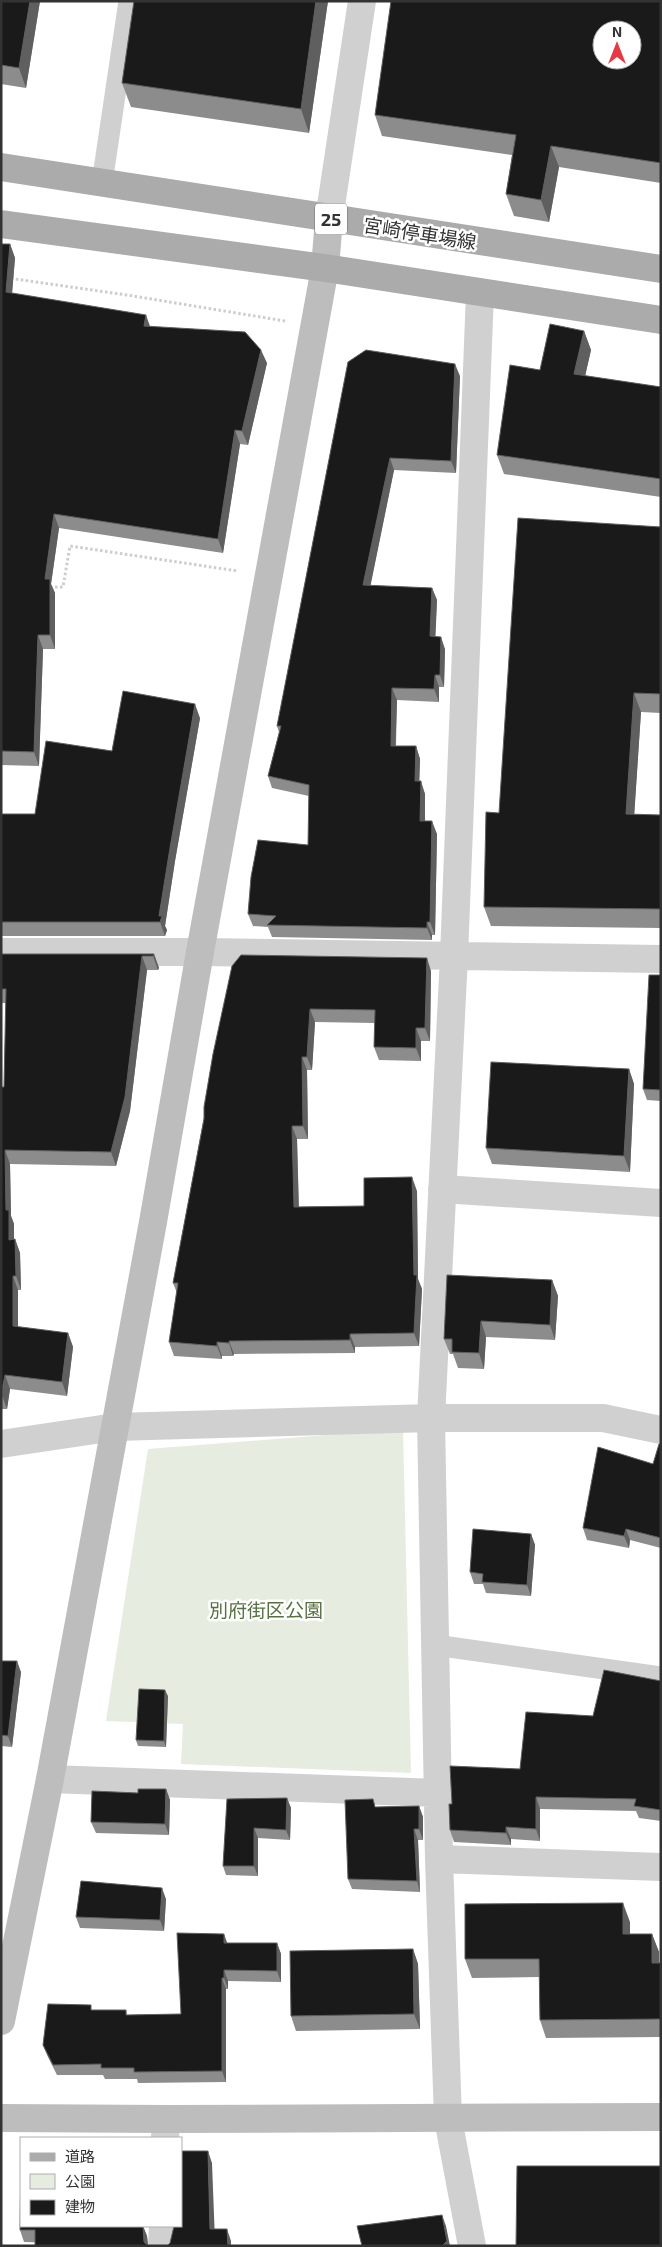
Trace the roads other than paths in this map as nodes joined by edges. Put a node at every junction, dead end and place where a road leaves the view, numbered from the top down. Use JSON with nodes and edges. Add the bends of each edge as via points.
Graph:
{"nodes":[{"id":1,"x":128,"y":1,"type":"edge"},
{"id":2,"x":362,"y":1,"type":"edge"},
{"id":3,"x":1,"y":167,"type":"edge"},
{"id":4,"x":102,"y":183,"type":"junction"},
{"id":5,"x":329,"y":219,"type":"junction"},
{"id":6,"x":1,"y":224,"type":"edge"},
{"id":7,"x":324,"y":268,"type":"junction"},
{"id":8,"x":661,"y":269,"type":"edge"},
{"id":9,"x":480,"y":293,"type":"junction"},
{"id":10,"x":661,"y":320,"type":"edge"},
{"id":11,"x":1,"y":952,"type":"edge"},
{"id":12,"x":200,"y":952,"type":"junction"},
{"id":13,"x":454,"y":956,"type":"junction"},
{"id":14,"x":661,"y":959,"type":"edge"},
{"id":15,"x":442,"y":1189,"type":"junction"},
{"id":16,"x":661,"y":1203,"type":"edge"},
{"id":17,"x":431,"y":1418,"type":"junction"},
{"id":18,"x":114,"y":1427,"type":"junction"},
{"id":19,"x":661,"y":1430,"type":"edge"},
{"id":20,"x":1,"y":1444,"type":"edge"},
{"id":21,"x":435,"y":1645,"type":"junction"},
{"id":22,"x":661,"y":1677,"type":"edge"},
{"id":23,"x":50,"y":1779,"type":"junction"},
{"id":24,"x":438,"y":1793,"type":"junction"},
{"id":25,"x":439,"y":1860,"type":"junction"},
{"id":26,"x":661,"y":1867,"type":"edge"},
{"id":27,"x":1,"y":2021,"type":"edge"},
{"id":28,"x":1,"y":2118,"type":"edge"},
{"id":29,"x":661,"y":2118,"type":"edge"},
{"id":30,"x":448,"y":2119,"type":"junction"},
{"id":31,"x":165,"y":2129,"type":"edge"},
{"id":32,"x":163,"y":2227,"type":"edge"},
{"id":33,"x":162,"y":2246,"type":"edge"},
{"id":34,"x":472,"y":2246,"type":"edge"}],
"edges":[{"from":1,"to":4,"type":"lane"},
{"from":2,"to":5,"type":"street"},
{"from":3,"to":4,"type":"main road","name":"宮崎停車場線","number":"25"},
{"from":4,"to":5,"type":"main road","name":"宮崎停車場線","number":"25"},
{"from":5,"to":7,"type":"street"},
{"from":5,"to":8,"type":"main road","name":"宮崎停車場線","number":"25"},
{"from":6,"to":7,"type":"main road"},
{"from":7,"to":9,"type":"main road"},
{"from":7,"to":12,"type":"street"},
{"from":9,"to":10,"type":"main road"},
{"from":9,"to":13,"type":"street"},
{"from":11,"to":12,"type":"street"},
{"from":12,"to":13,"type":"street"},
{"from":12,"to":18,"type":"street"},
{"from":13,"to":14,"type":"street"},
{"from":13,"to":15,"type":"street"},
{"from":15,"to":16,"type":"street"},
{"from":15,"to":17,"type":"street"},
{"from":17,"to":18,"type":"street"},
{"from":17,"to":19,"type":"street","via":[[603,1418]]},
{"from":17,"to":21,"type":"street"},
{"from":18,"to":20,"type":"street"},
{"from":18,"to":23,"type":"street"},
{"from":21,"to":22,"type":"lane"},
{"from":21,"to":24,"type":"street"},
{"from":23,"to":24,"type":"street"},
{"from":23,"to":27,"type":"street"},
{"from":24,"to":25,"type":"street"},
{"from":25,"to":26,"type":"street"},
{"from":25,"to":30,"type":"street"},
{"from":28,"to":31,"type":"street"},
{"from":29,"to":30,"type":"street"},
{"from":30,"to":31,"type":"street"},
{"from":30,"to":34,"type":"street"},
{"from":32,"to":33,"type":"street"}]}
